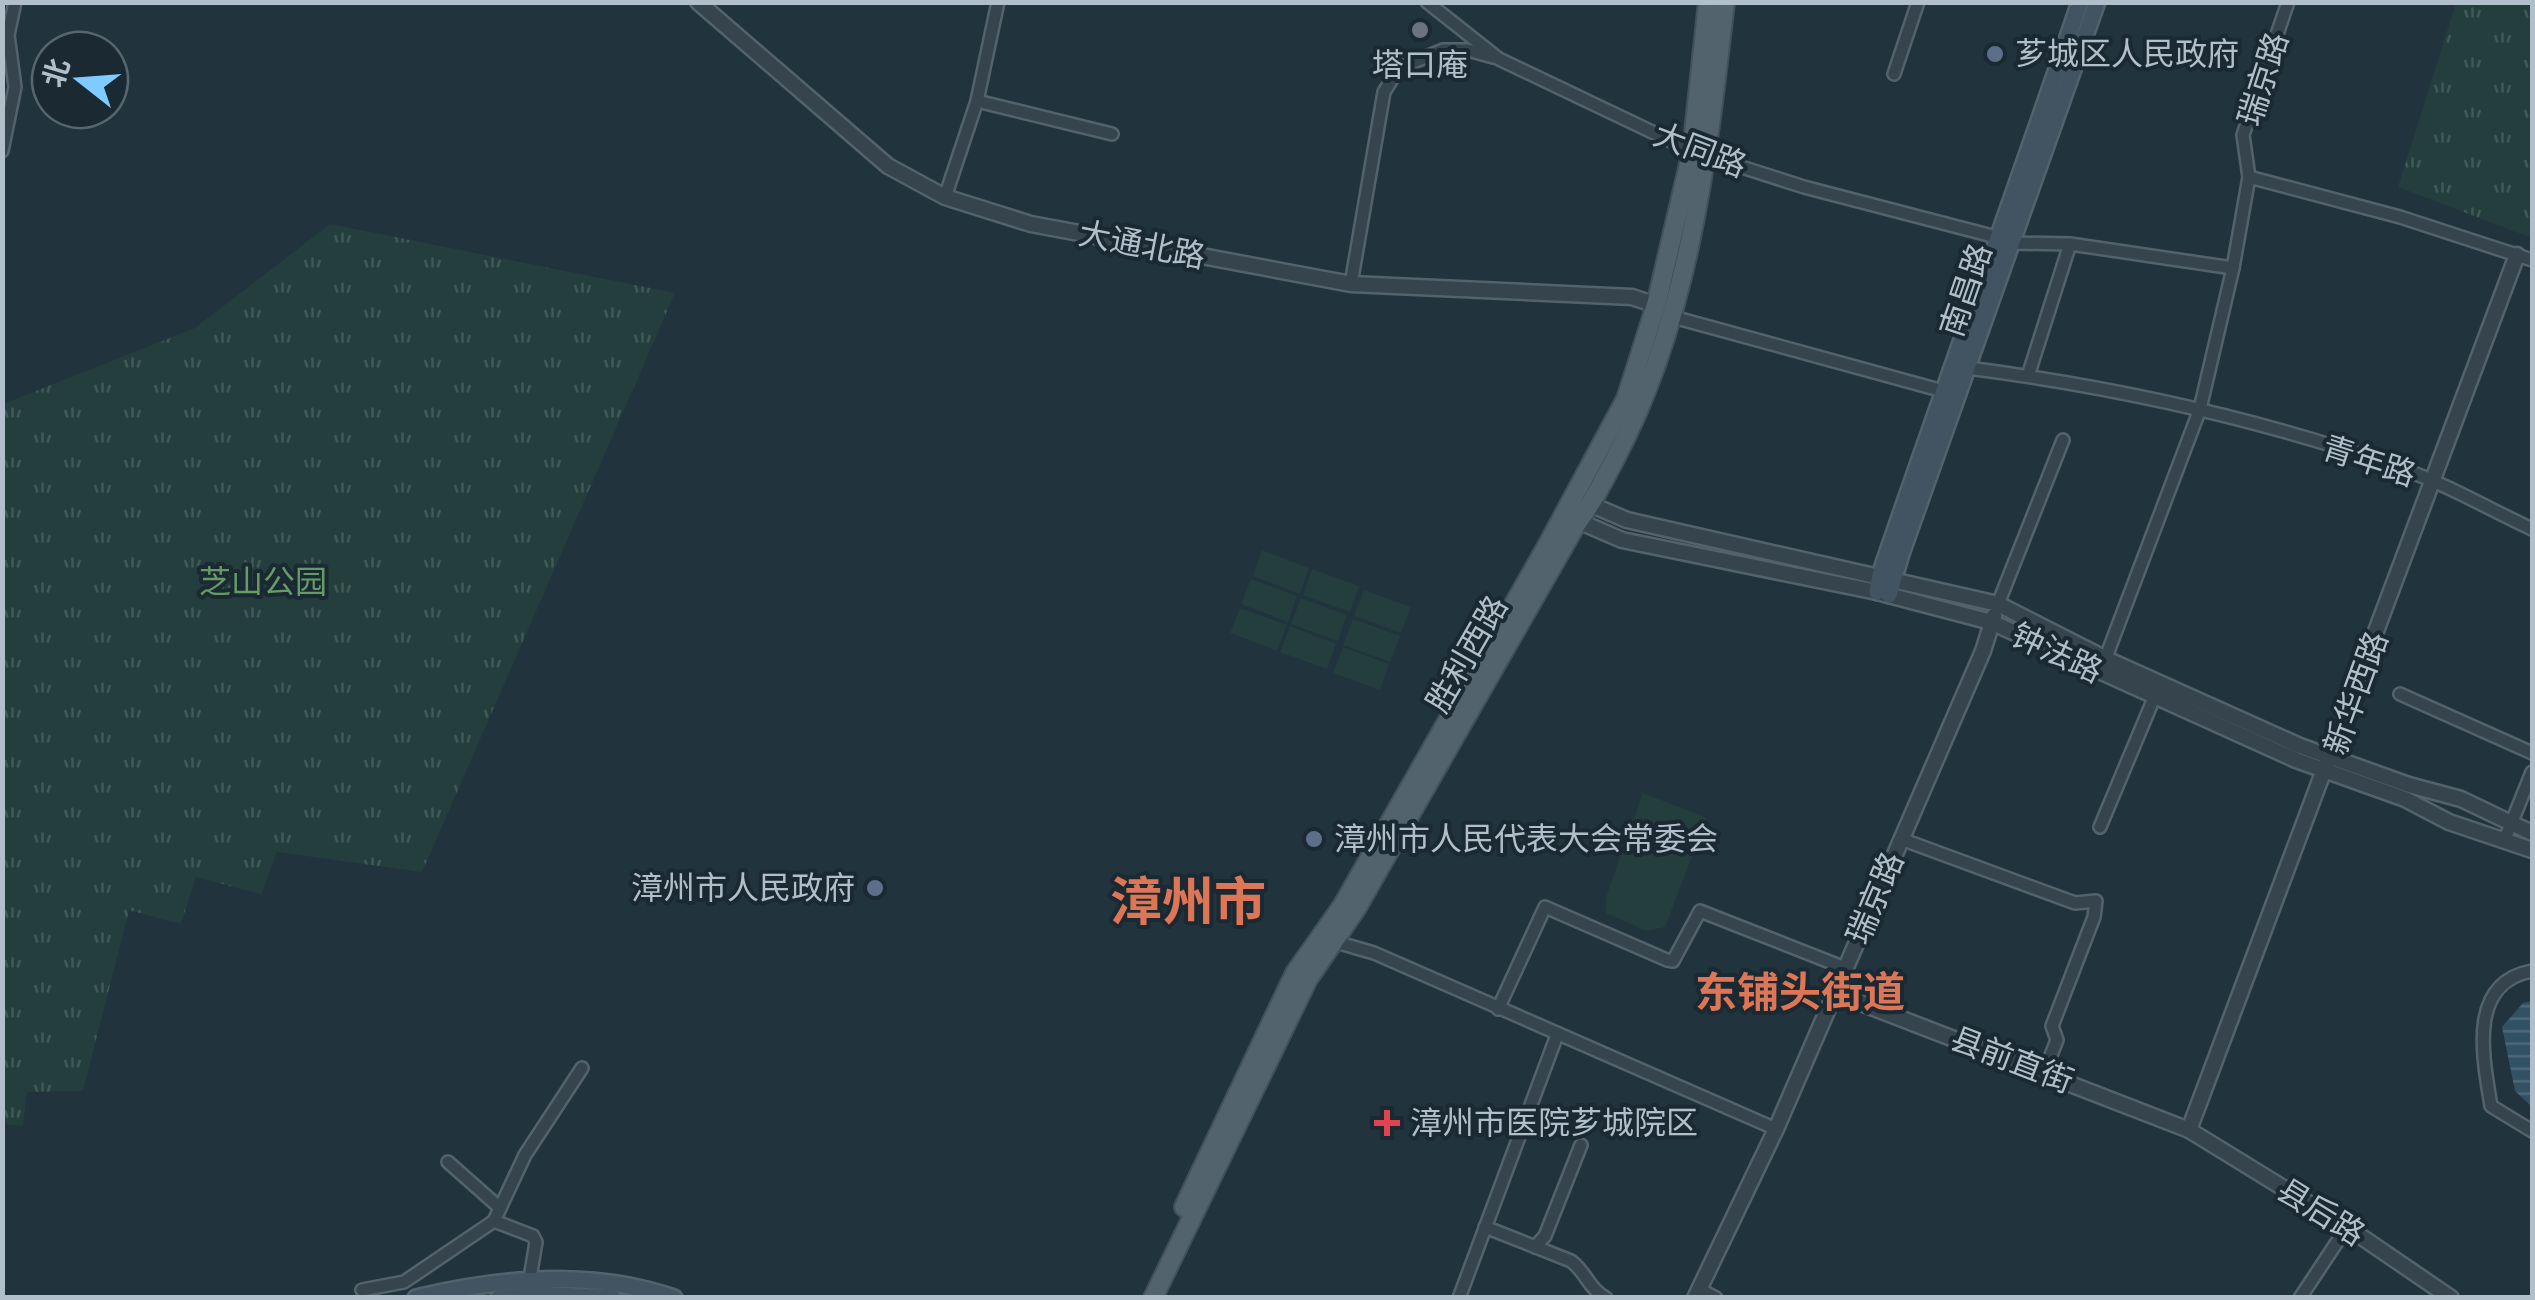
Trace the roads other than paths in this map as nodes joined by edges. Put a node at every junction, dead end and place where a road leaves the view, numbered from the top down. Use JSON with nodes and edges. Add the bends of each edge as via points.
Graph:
{"nodes":[{"id":1,"x":15,"y":2,"type":"edge"},
{"id":2,"x":698,"y":2,"type":"edge"},
{"id":3,"x":998,"y":2,"type":"edge"},
{"id":4,"x":1427,"y":2,"type":"edge"},
{"id":5,"x":1708,"y":2,"type":"edge"},
{"id":6,"x":1724,"y":2,"type":"edge"},
{"id":7,"x":1918,"y":2,"type":"edge"},
{"id":8,"x":2080,"y":2,"type":"edge"},
{"id":9,"x":2096,"y":2,"type":"edge"},
{"id":10,"x":2288,"y":2,"type":"edge"},
{"id":11,"x":1499,"y":59,"type":"junction"},
{"id":12,"x":1894,"y":74,"type":"dead end"},
{"id":13,"x":978,"y":101,"type":"junction"},
{"id":14,"x":1112,"y":134,"type":"dead end"},
{"id":15,"x":2,"y":151,"type":"edge"},
{"id":16,"x":1700,"y":154,"type":"junction"},
{"id":17,"x":2250,"y":177,"type":"junction"},
{"id":18,"x":944,"y":197,"type":"junction"},
{"id":19,"x":2006,"y":240,"type":"junction"},
{"id":20,"x":2070,"y":244,"type":"junction"},
{"id":21,"x":2517,"y":255,"type":"junction"},
{"id":22,"x":2532,"y":260,"type":"edge"},
{"id":23,"x":2233,"y":268,"type":"junction"},
{"id":24,"x":1351,"y":284,"type":"junction"},
{"id":25,"x":1656,"y":304,"type":"junction"},
{"id":26,"x":1673,"y":317,"type":"junction"},
{"id":27,"x":1968,"y":368,"type":"junction"},
{"id":28,"x":2028,"y":376,"type":"junction"},
{"id":29,"x":1943,"y":391,"type":"junction"},
{"id":30,"x":2200,"y":409,"type":"junction"},
{"id":31,"x":2063,"y":440,"type":"dead end"},
{"id":32,"x":2434,"y":482,"type":"junction"},
{"id":33,"x":1583,"y":500,"type":"junction"},
{"id":34,"x":1571,"y":518,"type":"junction"},
{"id":35,"x":2532,"y":529,"type":"edge"},
{"id":36,"x":1885,"y":585,"type":"junction"},
{"id":37,"x":1998,"y":604,"type":"junction"},
{"id":38,"x":1992,"y":622,"type":"junction"},
{"id":39,"x":2103,"y":666,"type":"junction"},
{"id":40,"x":2400,"y":694,"type":"dead end"},
{"id":41,"x":2154,"y":698,"type":"junction"},
{"id":42,"x":2532,"y":753,"type":"edge"},
{"id":43,"x":2329,"y":765,"type":"junction"},
{"id":44,"x":2532,"y":772,"type":"edge"},
{"id":45,"x":2512,"y":824,"type":"junction"},
{"id":46,"x":2100,"y":826,"type":"dead end"},
{"id":47,"x":2532,"y":833,"type":"edge"},
{"id":48,"x":1901,"y":839,"type":"junction"},
{"id":49,"x":2505,"y":839,"type":"junction"},
{"id":50,"x":2532,"y":850,"type":"edge"},
{"id":51,"x":1328,"y":940,"type":"junction"},
{"id":52,"x":1845,"y":968,"type":"junction"},
{"id":53,"x":2532,"y":971,"type":"edge"},
{"id":54,"x":1835,"y":992,"type":"junction"},
{"id":55,"x":1498,"y":1009,"type":"junction"},
{"id":56,"x":1557,"y":1034,"type":"junction"},
{"id":57,"x":582,"y":1068,"type":"dead end"},
{"id":58,"x":2044,"y":1073,"type":"junction"},
{"id":59,"x":1776,"y":1129,"type":"junction"},
{"id":60,"x":2190,"y":1130,"type":"junction"},
{"id":61,"x":2532,"y":1131,"type":"edge"},
{"id":62,"x":1581,"y":1145,"type":"dead end"},
{"id":63,"x":448,"y":1162,"type":"dead end"},
{"id":64,"x":500,"y":1208,"type":"junction"},
{"id":65,"x":494,"y":1222,"type":"junction"},
{"id":66,"x":1485,"y":1227,"type":"junction"},
{"id":67,"x":2347,"y":1228,"type":"junction"},
{"id":68,"x":1536,"y":1247,"type":"junction"},
{"id":69,"x":530,"y":1278,"type":"junction"},
{"id":70,"x":362,"y":1290,"type":"dead end"},
{"id":71,"x":1588,"y":1292,"type":"edge"},
{"id":72,"x":1697,"y":1293,"type":"edge"},
{"id":73,"x":610,"y":1297,"type":"edge"},
{"id":74,"x":416,"y":1298,"type":"edge"},
{"id":75,"x":499,"y":1298,"type":"edge"},
{"id":76,"x":674,"y":1298,"type":"edge"},
{"id":77,"x":1141,"y":1298,"type":"edge"},
{"id":78,"x":1153,"y":1298,"type":"edge"},
{"id":79,"x":1459,"y":1298,"type":"edge"},
{"id":80,"x":1606,"y":1298,"type":"edge"},
{"id":81,"x":1716,"y":1298,"type":"edge"},
{"id":82,"x":2300,"y":1298,"type":"edge"},
{"id":83,"x":2451,"y":1298,"type":"edge"}],
"edges":[{"from":1,"to":15,"type":"street","via":[[8,35],[15,87]]},
{"from":2,"to":18,"type":"street","name":"大通北路","via":[[888,166]]},
{"from":3,"to":13,"type":"street"},
{"from":4,"to":11,"type":"street","name":"大同路"},
{"from":5,"to":16,"type":"main road","name":"胜利西路"},
{"from":6,"to":16,"type":"main road","name":"胜利西路"},
{"from":7,"to":12,"type":"street"},
{"from":8,"to":19,"type":"main road","name":"南昌路"},
{"from":9,"to":19,"type":"main road","name":"南昌路"},
{"from":10,"to":17,"type":"street","name":"瑞京路","via":[[2243,136]]},
{"from":11,"to":16,"type":"street","name":"大同路"},
{"from":11,"to":24,"type":"street","via":[[1443,50],[1399,68],[1384,92]]},
{"from":13,"to":14,"type":"street"},
{"from":13,"to":18,"type":"street"},
{"from":16,"to":19,"type":"street","name":"大同路"},
{"from":16,"to":25,"type":"main road"},
{"from":16,"to":26,"type":"main road","name":"胜利西路"},
{"from":17,"to":21,"type":"street"},
{"from":17,"to":23,"type":"street","name":"瑞京路"},
{"from":18,"to":24,"type":"street","name":"大通北路","via":[[1032,224]]},
{"from":19,"to":20,"type":"street","name":"大同路"},
{"from":19,"to":27,"type":"main road","name":"南昌路"},
{"from":19,"to":29,"type":"main road","name":"南昌路"},
{"from":20,"to":23,"type":"street","name":"大同路"},
{"from":20,"to":28,"type":"street"},
{"from":21,"to":22,"type":"street"},
{"from":21,"to":32,"type":"street","name":"新华西路"},
{"from":23,"to":30,"type":"street","name":"瑞京路"},
{"from":24,"to":25,"type":"street","name":"大通北路","via":[[1632,297]]},
{"from":25,"to":33,"type":"main road","via":[[1626,399]]},
{"from":26,"to":29,"type":"street"},
{"from":26,"to":33,"type":"main road","name":"胜利西路","via":[[1642,408]]},
{"from":27,"to":28,"type":"street","name":"青年路"},
{"from":27,"to":36,"type":"main road","name":"南昌路"},
{"from":28,"to":30,"type":"street","name":"青年路"},
{"from":29,"to":36,"type":"main road","name":"南昌路"},
{"from":30,"to":32,"type":"street","name":"青年路"},
{"from":30,"to":39,"type":"street","name":"瑞京路"},
{"from":31,"to":37,"type":"street"},
{"from":32,"to":35,"type":"street","name":"青年路"},
{"from":32,"to":43,"type":"street","name":"新华西路"},
{"from":33,"to":34,"type":"main road","name":"胜利西路"},
{"from":33,"to":36,"type":"street","name":"钟法路","via":[[1627,520]]},
{"from":34,"to":36,"type":"street","name":"钟法路","via":[[1622,540]]},
{"from":34,"to":51,"type":"main road","name":"胜利西路"},
{"from":36,"to":37,"type":"street","name":"钟法路"},
{"from":36,"to":38,"type":"street","name":"钟法路"},
{"from":37,"to":38,"type":"street","name":"瑞京路"},
{"from":37,"to":39,"type":"street","name":"钟法路"},
{"from":38,"to":39,"type":"street","name":"钟法路"},
{"from":38,"to":48,"type":"street","name":"瑞京路"},
{"from":39,"to":41,"type":"street","name":"钟法路"},
{"from":39,"to":43,"type":"street","name":"钟法路"},
{"from":40,"to":42,"type":"street"},
{"from":41,"to":43,"type":"street","name":"钟法路","via":[[2296,760]]},
{"from":41,"to":46,"type":"street"},
{"from":43,"to":45,"type":"street","name":"钟法路","via":[[2461,799]]},
{"from":43,"to":49,"type":"street","name":"钟法路","via":[[2448,822]]},
{"from":43,"to":60,"type":"street","name":"新华西路"},
{"from":44,"to":45,"type":"street"},
{"from":45,"to":47,"type":"street","name":"钟法路"},
{"from":45,"to":49,"type":"street"},
{"from":48,"to":52,"type":"street","name":"瑞京路"},
{"from":48,"to":58,"type":"street","via":[[2075,903],[2096,901],[2052,1026],[2057,1040]]},
{"from":49,"to":50,"type":"street","name":"钟法路"},
{"from":51,"to":55,"type":"street"},
{"from":51,"to":77,"type":"main road","via":[[1295,973]]},
{"from":51,"to":78,"type":"main road","name":"胜利西路"},
{"from":52,"to":54,"type":"street","name":"瑞京路"},
{"from":52,"to":55,"type":"street","via":[[1700,911],[1668,960],[1545,907]]},
{"from":53,"to":61,"type":"street","via":[[2512,975],[2488,1001],[2482,1054],[2491,1106]]},
{"from":54,"to":58,"type":"street","name":"县前直街"},
{"from":54,"to":59,"type":"street","name":"瑞京路"},
{"from":55,"to":56,"type":"street"},
{"from":56,"to":59,"type":"street"},
{"from":56,"to":66,"type":"street"},
{"from":57,"to":64,"type":"street","via":[[525,1155]]},
{"from":58,"to":60,"type":"street","name":"县前直街"},
{"from":59,"to":72,"type":"street","name":"瑞京路"},
{"from":60,"to":67,"type":"street","name":"县后路"},
{"from":62,"to":68,"type":"street"},
{"from":63,"to":64,"type":"street"},
{"from":64,"to":65,"type":"street"},
{"from":65,"to":69,"type":"street","via":[[533,1236]]},
{"from":65,"to":70,"type":"street","via":[[404,1282]]},
{"from":66,"to":68,"type":"street"},
{"from":66,"to":79,"type":"street"},
{"from":67,"to":82,"type":"street"},
{"from":67,"to":83,"type":"street","name":"县后路"},
{"from":68,"to":71,"type":"street","via":[[1583,1270]]},
{"from":69,"to":74,"type":"main road"},
{"from":69,"to":76,"type":"main road","via":[[609,1283]]},
{"from":71,"to":80,"type":"street"},
{"from":72,"to":81,"type":"street"},
{"from":73,"to":75,"type":"main road"}]}
